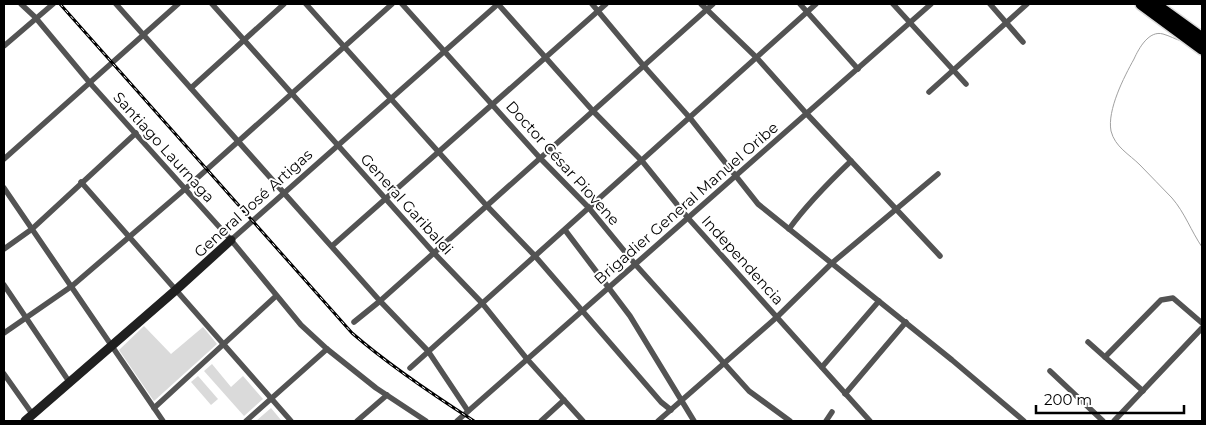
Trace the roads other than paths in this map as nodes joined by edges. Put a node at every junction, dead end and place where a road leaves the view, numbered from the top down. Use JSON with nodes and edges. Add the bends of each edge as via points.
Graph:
{"nodes":[{"id":1,"x":21,"y":4,"type":"edge"},
{"id":2,"x":53,"y":4,"type":"edge"},
{"id":3,"x":116,"y":4,"type":"edge"},
{"id":4,"x":178,"y":4,"type":"edge"},
{"id":5,"x":212,"y":4,"type":"edge"},
{"id":6,"x":284,"y":4,"type":"edge"},
{"id":7,"x":306,"y":4,"type":"edge"},
{"id":8,"x":392,"y":4,"type":"edge"},
{"id":9,"x":402,"y":4,"type":"edge"},
{"id":10,"x":498,"y":4,"type":"edge"},
{"id":11,"x":592,"y":4,"type":"edge"},
{"id":12,"x":606,"y":4,"type":"edge"},
{"id":13,"x":702,"y":4,"type":"edge"},
{"id":14,"x":713,"y":4,"type":"edge"},
{"id":15,"x":800,"y":4,"type":"edge"},
{"id":16,"x":816,"y":4,"type":"edge"},
{"id":17,"x":894,"y":4,"type":"edge"},
{"id":18,"x":931,"y":4,"type":"edge"},
{"id":19,"x":990,"y":4,"type":"edge"},
{"id":20,"x":1027,"y":4,"type":"edge"},
{"id":21,"x":1141,"y":4,"type":"edge"},
{"id":22,"x":1155,"y":4,"type":"edge"},
{"id":23,"x":707,"y":9,"type":"junction"},
{"id":24,"x":598,"y":11,"type":"junction"},
{"id":25,"x":808,"y":11,"type":"junction"},
{"id":26,"x":36,"y":19,"type":"junction"},
{"id":27,"x":910,"y":22,"type":"junction"},
{"id":28,"x":1007,"y":22,"type":"junction"},
{"id":29,"x":144,"y":34,"type":"junction"},
{"id":30,"x":1202,"y":38,"type":"edge"},
{"id":31,"x":244,"y":40,"type":"junction"},
{"id":32,"x":1023,"y":42,"type":"dead end"},
{"id":33,"x":4,"y":46,"type":"edge"},
{"id":34,"x":344,"y":46,"type":"junction"},
{"id":35,"x":1202,"y":49,"type":"edge"},
{"id":36,"x":445,"y":51,"type":"junction"},
{"id":37,"x":546,"y":58,"type":"junction"},
{"id":38,"x":757,"y":58,"type":"junction"},
{"id":39,"x":643,"y":66,"type":"junction"},
{"id":40,"x":858,"y":69,"type":"junction"},
{"id":41,"x":953,"y":70,"type":"junction"},
{"id":42,"x":90,"y":83,"type":"junction"},
{"id":43,"x":966,"y":84,"type":"dead end"},
{"id":44,"x":192,"y":88,"type":"junction"},
{"id":45,"x":929,"y":92,"type":"dead end"},
{"id":46,"x":291,"y":94,"type":"junction"},
{"id":47,"x":392,"y":99,"type":"junction"},
{"id":48,"x":493,"y":104,"type":"junction"},
{"id":49,"x":593,"y":110,"type":"junction"},
{"id":50,"x":806,"y":113,"type":"junction"},
{"id":51,"x":690,"y":118,"type":"junction"},
{"id":52,"x":136,"y":133,"type":"junction"},
{"id":53,"x":238,"y":140,"type":"junction"},
{"id":54,"x":338,"y":146,"type":"junction"},
{"id":55,"x":439,"y":152,"type":"junction"},
{"id":56,"x":540,"y":158,"type":"junction"},
{"id":57,"x":4,"y":159,"type":"edge"},
{"id":58,"x":642,"y":160,"type":"junction"},
{"id":59,"x":851,"y":161,"type":"junction"},
{"id":60,"x":938,"y":174,"type":"dead end"},
{"id":61,"x":735,"y":176,"type":"junction"},
{"id":62,"x":81,"y":182,"type":"junction"},
{"id":63,"x":4,"y":188,"type":"edge"},
{"id":64,"x":184,"y":189,"type":"junction"},
{"id":65,"x":285,"y":193,"type":"junction"},
{"id":66,"x":386,"y":199,"type":"junction"},
{"id":67,"x":486,"y":205,"type":"junction"},
{"id":68,"x":589,"y":208,"type":"junction"},
{"id":69,"x":896,"y":210,"type":"junction"},
{"id":70,"x":688,"y":218,"type":"junction"},
{"id":71,"x":32,"y":229,"type":"junction"},
{"id":72,"x":789,"y":229,"type":"junction"},
{"id":73,"x":565,"y":230,"type":"junction"},
{"id":74,"x":129,"y":235,"type":"junction"},
{"id":75,"x":231,"y":240,"type":"junction"},
{"id":76,"x":332,"y":246,"type":"junction"},
{"id":77,"x":4,"y":249,"type":"edge"},
{"id":78,"x":433,"y":252,"type":"junction"},
{"id":79,"x":535,"y":256,"type":"junction"},
{"id":80,"x":940,"y":256,"type":"dead end"},
{"id":81,"x":832,"y":263,"type":"junction"},
{"id":82,"x":635,"y":264,"type":"junction"},
{"id":83,"x":4,"y":286,"type":"edge"},
{"id":84,"x":72,"y":286,"type":"junction"},
{"id":85,"x":608,"y":288,"type":"junction"},
{"id":86,"x":177,"y":290,"type":"junction"},
{"id":87,"x":276,"y":296,"type":"junction"},
{"id":88,"x":380,"y":301,"type":"junction"},
{"id":89,"x":879,"y":301,"type":"junction"},
{"id":90,"x":482,"y":303,"type":"junction"},
{"id":91,"x":581,"y":311,"type":"junction"},
{"id":92,"x":777,"y":316,"type":"junction"},
{"id":93,"x":26,"y":318,"type":"junction"},
{"id":94,"x":354,"y":322,"type":"dead end"},
{"id":95,"x":906,"y":322,"type":"junction"},
{"id":96,"x":1202,"y":323,"type":"edge"},
{"id":97,"x":1202,"y":328,"type":"edge"},
{"id":98,"x":4,"y":333,"type":"edge"},
{"id":99,"x":1088,"y":342,"type":"dead end"},
{"id":100,"x":223,"y":344,"type":"junction"},
{"id":101,"x":112,"y":346,"type":"junction"},
{"id":102,"x":327,"y":349,"type":"junction"},
{"id":103,"x":428,"y":351,"type":"junction"},
{"id":104,"x":1105,"y":358,"type":"junction"},
{"id":105,"x":527,"y":359,"type":"junction"},
{"id":106,"x":724,"y":363,"type":"junction"},
{"id":107,"x":822,"y":367,"type":"junction"},
{"id":108,"x":410,"y":368,"type":"dead end"},
{"id":109,"x":1050,"y":371,"type":"dead end"},
{"id":110,"x":4,"y":374,"type":"edge"},
{"id":111,"x":70,"y":383,"type":"junction"},
{"id":112,"x":1143,"y":390,"type":"junction"},
{"id":113,"x":846,"y":394,"type":"junction"},
{"id":114,"x":387,"y":395,"type":"junction"},
{"id":115,"x":271,"y":399,"type":"junction"},
{"id":116,"x":564,"y":400,"type":"junction"},
{"id":117,"x":681,"y":401,"type":"junction"},
{"id":118,"x":154,"y":408,"type":"junction"},
{"id":119,"x":671,"y":410,"type":"junction"},
{"id":120,"x":468,"y":411,"type":"junction"},
{"id":121,"x":832,"y":412,"type":"dead end"},
{"id":122,"x":33,"y":415,"type":"junction"},
{"id":123,"x":867,"y":420,"type":"edge"},
{"id":124,"x":25,"y":421,"type":"edge"},
{"id":125,"x":163,"y":421,"type":"edge"},
{"id":126,"x":246,"y":421,"type":"edge"},
{"id":127,"x":291,"y":421,"type":"edge"},
{"id":128,"x":357,"y":421,"type":"edge"},
{"id":129,"x":426,"y":421,"type":"edge"},
{"id":130,"x":457,"y":421,"type":"edge"},
{"id":131,"x":541,"y":421,"type":"edge"},
{"id":132,"x":583,"y":421,"type":"edge"},
{"id":133,"x":658,"y":421,"type":"edge"},
{"id":134,"x":694,"y":421,"type":"edge"},
{"id":135,"x":790,"y":421,"type":"edge"},
{"id":136,"x":826,"y":421,"type":"edge"},
{"id":137,"x":1024,"y":421,"type":"edge"},
{"id":138,"x":1103,"y":421,"type":"edge"},
{"id":139,"x":1114,"y":421,"type":"edge"}],
"edges":[{"from":1,"to":26,"type":"street","name":"Santiago Laurnaga"},
{"from":2,"to":26,"type":"street"},
{"from":3,"to":29,"type":"street"},
{"from":4,"to":29,"type":"street"},
{"from":5,"to":31,"type":"street","name":"General Garibaldi"},
{"from":6,"to":31,"type":"street"},
{"from":7,"to":34,"type":"street"},
{"from":8,"to":34,"type":"street"},
{"from":9,"to":36,"type":"street","name":"Doctor César Piovene"},
{"from":10,"to":36,"type":"street","name":"General José Artigas"},
{"from":10,"to":37,"type":"street","name":"Independencia"},
{"from":11,"to":24,"type":"street"},
{"from":12,"to":24,"type":"street"},
{"from":13,"to":23,"type":"street"},
{"from":14,"to":23,"type":"street"},
{"from":15,"to":25,"type":"street"},
{"from":16,"to":25,"type":"street"},
{"from":17,"to":27,"type":"street"},
{"from":18,"to":27,"type":"street","name":"Brigadier General Manuel Oribe"},
{"from":19,"to":28,"type":"street"},
{"from":20,"to":28,"type":"street"},
{"from":21,"to":35,"type":"highway"},
{"from":22,"to":30,"type":"highway"},
{"from":23,"to":38,"type":"street"},
{"from":23,"to":39,"type":"street"},
{"from":24,"to":37,"type":"street"},
{"from":24,"to":39,"type":"street"},
{"from":25,"to":38,"type":"street"},
{"from":25,"to":40,"type":"street"},
{"from":26,"to":33,"type":"street"},
{"from":26,"to":42,"type":"street","name":"Santiago Laurnaga"},
{"from":27,"to":40,"type":"street","name":"Brigadier General Manuel Oribe"},
{"from":27,"to":41,"type":"street"},
{"from":28,"to":32,"type":"street"},
{"from":28,"to":41,"type":"street"},
{"from":29,"to":42,"type":"street"},
{"from":29,"to":44,"type":"street"},
{"from":31,"to":44,"type":"street"},
{"from":31,"to":46,"type":"street","name":"General Garibaldi"},
{"from":34,"to":46,"type":"street"},
{"from":34,"to":47,"type":"street"},
{"from":36,"to":47,"type":"street","name":"General José Artigas"},
{"from":36,"to":48,"type":"street","name":"Doctor César Piovene"},
{"from":37,"to":48,"type":"street"},
{"from":37,"to":49,"type":"street","name":"Independencia"},
{"from":38,"to":50,"type":"street"},
{"from":38,"to":51,"type":"street"},
{"from":39,"to":49,"type":"street"},
{"from":39,"to":51,"type":"street"},
{"from":40,"to":50,"type":"street","name":"Brigadier General Manuel Oribe"},
{"from":41,"to":43,"type":"street"},
{"from":41,"to":45,"type":"street"},
{"from":42,"to":52,"type":"street","name":"Santiago Laurnaga"},
{"from":42,"to":57,"type":"street"},
{"from":44,"to":53,"type":"street"},
{"from":46,"to":53,"type":"street"},
{"from":46,"to":54,"type":"street","name":"General Garibaldi"},
{"from":47,"to":54,"type":"street","name":"General José Artigas"},
{"from":47,"to":55,"type":"street"},
{"from":48,"to":55,"type":"street"},
{"from":48,"to":56,"type":"street","name":"Doctor César Piovene"},
{"from":49,"to":56,"type":"street"},
{"from":49,"to":58,"type":"street","name":"Independencia"},
{"from":50,"to":59,"type":"street"},
{"from":50,"to":61,"type":"street","name":"Brigadier General Manuel Oribe"},
{"from":51,"to":58,"type":"street"},
{"from":51,"to":61,"type":"street"},
{"from":52,"to":62,"type":"street"},
{"from":52,"to":64,"type":"street","name":"Santiago Laurnaga"},
{"from":53,"to":64,"type":"street"},
{"from":53,"to":65,"type":"street"},
{"from":54,"to":65,"type":"street","name":"General José Artigas"},
{"from":54,"to":66,"type":"street","name":"General Garibaldi"},
{"from":55,"to":66,"type":"street"},
{"from":55,"to":67,"type":"street"},
{"from":56,"to":67,"type":"street"},
{"from":56,"to":68,"type":"street","name":"Doctor César Piovene"},
{"from":58,"to":68,"type":"street"},
{"from":58,"to":70,"type":"street","name":"Independencia"},
{"from":59,"to":69,"type":"street"},
{"from":59,"to":72,"type":"street","via":[[814,197]]},
{"from":60,"to":69,"type":"street"},
{"from":61,"to":70,"type":"street","name":"Brigadier General Manuel Oribe"},
{"from":61,"to":72,"type":"street","via":[[758,204]]},
{"from":62,"to":71,"type":"street"},
{"from":62,"to":74,"type":"street"},
{"from":63,"to":71,"type":"street"},
{"from":64,"to":74,"type":"street"},
{"from":64,"to":75,"type":"street","name":"Santiago Laurnaga"},
{"from":65,"to":75,"type":"street","name":"General José Artigas"},
{"from":65,"to":76,"type":"street"},
{"from":66,"to":76,"type":"street"},
{"from":66,"to":78,"type":"street","name":"General Garibaldi"},
{"from":67,"to":78,"type":"street"},
{"from":67,"to":79,"type":"street"},
{"from":68,"to":73,"type":"street"},
{"from":68,"to":82,"type":"street","name":"Doctor César Piovene"},
{"from":69,"to":80,"type":"street"},
{"from":69,"to":81,"type":"street"},
{"from":70,"to":82,"type":"street","name":"Brigadier General Manuel Oribe"},
{"from":70,"to":92,"type":"street","name":"Independencia"},
{"from":71,"to":77,"type":"street"},
{"from":71,"to":84,"type":"street"},
{"from":72,"to":81,"type":"street"},
{"from":73,"to":79,"type":"street"},
{"from":73,"to":85,"type":"street"},
{"from":74,"to":84,"type":"street"},
{"from":74,"to":86,"type":"street"},
{"from":75,"to":86,"type":"street","name":"General José Artigas"},
{"from":75,"to":87,"type":"street","name":"Santiago Laurnaga"},
{"from":76,"to":88,"type":"street"},
{"from":78,"to":88,"type":"street"},
{"from":78,"to":90,"type":"street","name":"General Garibaldi"},
{"from":79,"to":90,"type":"street"},
{"from":79,"to":91,"type":"street"},
{"from":81,"to":89,"type":"street"},
{"from":81,"to":92,"type":"street"},
{"from":82,"to":85,"type":"street","name":"Brigadier General Manuel Oribe"},
{"from":82,"to":106,"type":"street","name":"Doctor César Piovene"},
{"from":83,"to":93,"type":"street"},
{"from":84,"to":93,"type":"street"},
{"from":84,"to":101,"type":"street"},
{"from":85,"to":91,"type":"street","name":"Brigadier General Manuel Oribe"},
{"from":85,"to":117,"type":"street","via":[[630,316]]},
{"from":86,"to":100,"type":"street"},
{"from":86,"to":101,"type":"street","name":"General José Artigas"},
{"from":87,"to":100,"type":"street"},
{"from":87,"to":102,"type":"street","name":"Santiago Laurnaga"},
{"from":88,"to":94,"type":"street"},
{"from":88,"to":103,"type":"street"},
{"from":89,"to":95,"type":"street"},
{"from":89,"to":107,"type":"street"},
{"from":90,"to":103,"type":"street"},
{"from":90,"to":105,"type":"street","name":"General Garibaldi"},
{"from":91,"to":105,"type":"street","name":"Brigadier General Manuel Oribe"},
{"from":91,"to":119,"type":"street"},
{"from":92,"to":106,"type":"street"},
{"from":92,"to":107,"type":"street","name":"Independencia"},
{"from":93,"to":98,"type":"street"},
{"from":93,"to":111,"type":"street"},
{"from":95,"to":113,"type":"street"},
{"from":95,"to":137,"type":"street"},
{"from":96,"to":104,"type":"street","via":[[1173,298],[1161,300]]},
{"from":97,"to":112,"type":"street"},
{"from":99,"to":104,"type":"street"},
{"from":100,"to":115,"type":"street"},
{"from":100,"to":118,"type":"street"},
{"from":101,"to":111,"type":"street","name":"General José Artigas"},
{"from":101,"to":118,"type":"street"},
{"from":102,"to":114,"type":"street","name":"Santiago Laurnaga"},
{"from":102,"to":115,"type":"street"},
{"from":103,"to":108,"type":"street"},
{"from":103,"to":120,"type":"street"},
{"from":104,"to":112,"type":"street"},
{"from":105,"to":116,"type":"street","name":"General Garibaldi"},
{"from":105,"to":120,"type":"street","name":"Brigadier General Manuel Oribe"},
{"from":106,"to":117,"type":"street"},
{"from":106,"to":135,"type":"street","name":"Doctor César Piovene","via":[[749,391]]},
{"from":107,"to":113,"type":"street","name":"Independencia"},
{"from":109,"to":138,"type":"street"},
{"from":110,"to":122,"type":"street"},
{"from":111,"to":122,"type":"street","name":"General José Artigas"},
{"from":112,"to":139,"type":"street"},
{"from":113,"to":123,"type":"street","name":"Independencia"},
{"from":114,"to":128,"type":"street"},
{"from":114,"to":129,"type":"street","name":"Santiago Laurnaga"},
{"from":115,"to":126,"type":"street"},
{"from":115,"to":127,"type":"street"},
{"from":116,"to":131,"type":"street"},
{"from":116,"to":132,"type":"street","name":"General Garibaldi"},
{"from":117,"to":119,"type":"street"},
{"from":117,"to":134,"type":"street"},
{"from":118,"to":125,"type":"street"},
{"from":119,"to":133,"type":"street"},
{"from":120,"to":130,"type":"street","name":"Brigadier General Manuel Oribe"},
{"from":121,"to":136,"type":"street"},
{"from":122,"to":124,"type":"street","name":"General José Artigas"}]}
